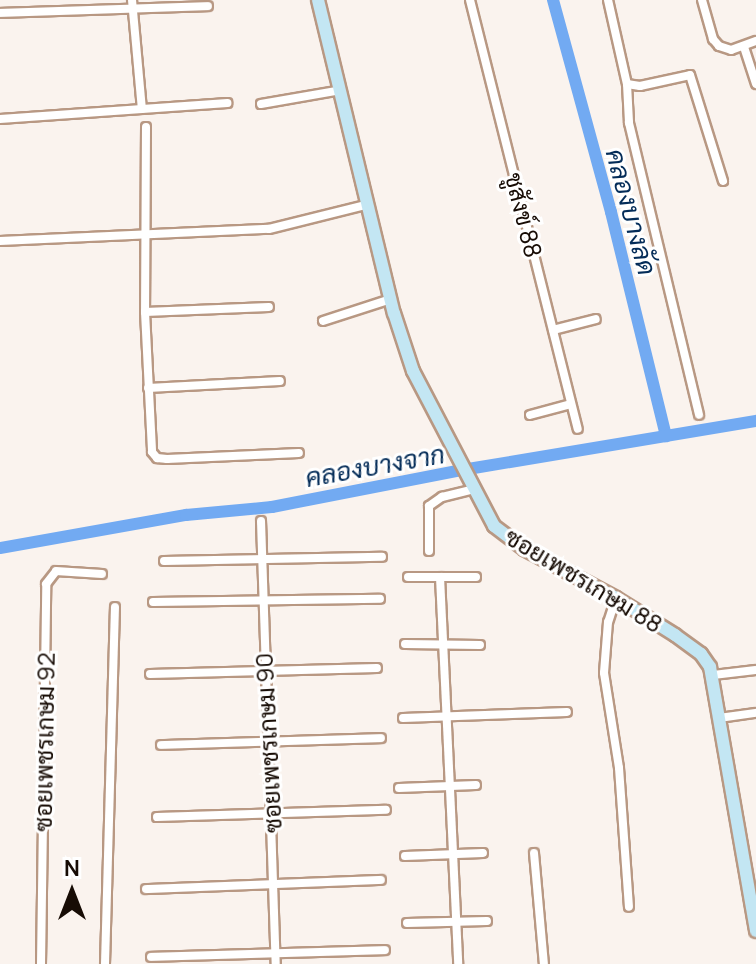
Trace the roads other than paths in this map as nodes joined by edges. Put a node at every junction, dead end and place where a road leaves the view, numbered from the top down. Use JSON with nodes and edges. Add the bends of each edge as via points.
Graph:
{"nodes":[{"id":1,"x":318,"y":0,"type":"edge"},
{"id":2,"x":470,"y":0,"type":"edge"},
{"id":3,"x":608,"y":0,"type":"edge"},
{"id":4,"x":702,"y":0,"type":"edge"},
{"id":5,"x":132,"y":4,"type":"edge"},
{"id":6,"x":208,"y":6,"type":"dead end"},
{"id":7,"x":0,"y":13,"type":"edge"},
{"id":8,"x":756,"y":41,"type":"edge"},
{"id":9,"x":744,"y":47,"type":"junction"},
{"id":10,"x":627,"y":84,"type":"junction"},
{"id":11,"x":756,"y":84,"type":"edge"},
{"id":12,"x":341,"y":90,"type":"junction"},
{"id":13,"x":227,"y":103,"type":"dead end"},
{"id":14,"x":261,"y":104,"type":"dead end"},
{"id":15,"x":142,"y":109,"type":"junction"},
{"id":16,"x":0,"y":119,"type":"edge"},
{"id":17,"x":146,"y":127,"type":"dead end"},
{"id":18,"x":723,"y":181,"type":"dead end"},
{"id":19,"x":369,"y":204,"type":"junction"},
{"id":20,"x":146,"y":235,"type":"junction"},
{"id":21,"x":0,"y":241,"type":"edge"},
{"id":22,"x":391,"y":299,"type":"junction"},
{"id":23,"x":269,"y":307,"type":"dead end"},
{"id":24,"x":145,"y":312,"type":"junction"},
{"id":25,"x":596,"y":319,"type":"dead end"},
{"id":26,"x":323,"y":321,"type":"dead end"},
{"id":27,"x":553,"y":330,"type":"junction"},
{"id":28,"x":280,"y":381,"type":"dead end"},
{"id":29,"x":148,"y":388,"type":"junction"},
{"id":30,"x":571,"y":404,"type":"junction"},
{"id":31,"x":530,"y":415,"type":"dead end"},
{"id":32,"x":699,"y":415,"type":"dead end"},
{"id":33,"x":578,"y":429,"type":"dead end"},
{"id":34,"x":299,"y":453,"type":"dead end"},
{"id":35,"x":471,"y":484,"type":"junction"},
{"id":36,"x":261,"y":521,"type":"dead end"},
{"id":37,"x":429,"y":551,"type":"dead end"},
{"id":38,"x":382,"y":557,"type":"dead end"},
{"id":39,"x":262,"y":559,"type":"junction"},
{"id":40,"x":164,"y":561,"type":"dead end"},
{"id":41,"x":102,"y":574,"type":"dead end"},
{"id":42,"x":408,"y":577,"type":"dead end"},
{"id":43,"x":440,"y":577,"type":"junction"},
{"id":44,"x":476,"y":577,"type":"dead end"},
{"id":45,"x":616,"y":598,"type":"junction"},
{"id":46,"x":380,"y":599,"type":"dead end"},
{"id":47,"x":263,"y":601,"type":"junction"},
{"id":48,"x":153,"y":602,"type":"dead end"},
{"id":49,"x":115,"y":607,"type":"dead end"},
{"id":50,"x":405,"y":644,"type":"dead end"},
{"id":51,"x":441,"y":645,"type":"junction"},
{"id":52,"x":480,"y":645,"type":"dead end"},
{"id":53,"x":377,"y":668,"type":"dead end"},
{"id":54,"x":264,"y":670,"type":"junction"},
{"id":55,"x":756,"y":670,"type":"edge"},
{"id":56,"x":150,"y":674,"type":"dead end"},
{"id":57,"x":713,"y":675,"type":"junction"},
{"id":58,"x":567,"y":712,"type":"dead end"},
{"id":59,"x":756,"y":713,"type":"edge"},
{"id":60,"x":444,"y":716,"type":"junction"},
{"id":61,"x":403,"y":718,"type":"dead end"},
{"id":62,"x":719,"y":718,"type":"junction"},
{"id":63,"x":381,"y":738,"type":"dead end"},
{"id":64,"x":267,"y":741,"type":"junction"},
{"id":65,"x":161,"y":745,"type":"dead end"},
{"id":66,"x":476,"y":785,"type":"dead end"},
{"id":67,"x":447,"y":786,"type":"junction"},
{"id":68,"x":399,"y":788,"type":"dead end"},
{"id":69,"x":386,"y":810,"type":"dead end"},
{"id":70,"x":272,"y":813,"type":"junction"},
{"id":71,"x":157,"y":817,"type":"dead end"},
{"id":72,"x":483,"y":853,"type":"dead end"},
{"id":73,"x":534,"y":853,"type":"dead end"},
{"id":74,"x":451,"y":855,"type":"junction"},
{"id":75,"x":405,"y":856,"type":"dead end"},
{"id":76,"x":381,"y":880,"type":"dead end"},
{"id":77,"x":275,"y":884,"type":"junction"},
{"id":78,"x":146,"y":889,"type":"dead end"},
{"id":79,"x":629,"y":907,"type":"dead end"},
{"id":80,"x":487,"y":921,"type":"dead end"},
{"id":81,"x":454,"y":922,"type":"junction"},
{"id":82,"x":407,"y":923,"type":"dead end"},
{"id":83,"x":756,"y":931,"type":"edge"},
{"id":84,"x":385,"y":950,"type":"dead end"},
{"id":85,"x":276,"y":954,"type":"junction"},
{"id":86,"x":151,"y":957,"type":"dead end"},
{"id":87,"x":41,"y":964,"type":"edge"},
{"id":88,"x":105,"y":964,"type":"edge"},
{"id":89,"x":276,"y":964,"type":"edge"},
{"id":90,"x":458,"y":964,"type":"edge"},
{"id":91,"x":544,"y":964,"type":"edge"}],
"edges":[{"from":1,"to":12,"type":"street","name":"ซอยเพชรเกษม 88"},
{"from":2,"to":27,"type":"street","name":"ชูสังข์ 88"},
{"from":3,"to":10,"type":"street"},
{"from":4,"to":9,"type":"street","via":[[719,46]]},
{"from":5,"to":6,"type":"street"},
{"from":5,"to":7,"type":"street"},
{"from":5,"to":15,"type":"street"},
{"from":8,"to":9,"type":"street"},
{"from":9,"to":11,"type":"street"},
{"from":10,"to":18,"type":"street","via":[[690,75]]},
{"from":10,"to":32,"type":"street","via":[[629,123]]},
{"from":12,"to":14,"type":"street"},
{"from":12,"to":19,"type":"street","name":"ซอยเพชรเกษม 88"},
{"from":13,"to":15,"type":"street"},
{"from":15,"to":16,"type":"street"},
{"from":17,"to":20,"type":"street"},
{"from":19,"to":20,"type":"street","via":[[269,229]]},
{"from":19,"to":22,"type":"street","name":"ซอยเพชรเกษม 88"},
{"from":20,"to":21,"type":"street"},
{"from":20,"to":24,"type":"street"},
{"from":22,"to":26,"type":"street"},
{"from":22,"to":35,"type":"street","name":"ซอยเพชรเกษม 88","via":[[413,371]]},
{"from":23,"to":24,"type":"street"},
{"from":24,"to":29,"type":"street"},
{"from":25,"to":27,"type":"street"},
{"from":27,"to":30,"type":"street","name":"ชูสังข์ 88"},
{"from":28,"to":29,"type":"street"},
{"from":29,"to":34,"type":"street","via":[[152,452],[157,458]]},
{"from":30,"to":31,"type":"street"},
{"from":30,"to":33,"type":"street","name":"ชูสังข์ 88"},
{"from":35,"to":37,"type":"street","via":[[429,506]]},
{"from":35,"to":45,"type":"street","name":"ซอยเพชรเกษม 88","via":[[505,537]]},
{"from":36,"to":39,"type":"street","name":"ซอยเพชรเกษม 90"},
{"from":38,"to":39,"type":"street"},
{"from":39,"to":40,"type":"street"},
{"from":39,"to":47,"type":"street","name":"ซอยเพชรเกษม 90"},
{"from":41,"to":87,"type":"street","name":"ซอยเพชรเกษม 92","via":[[56,571],[46,584]]},
{"from":42,"to":43,"type":"street"},
{"from":43,"to":44,"type":"street"},
{"from":43,"to":51,"type":"street"},
{"from":45,"to":57,"type":"street","name":"ซอยเพชรเกษม 88","via":[[701,654]]},
{"from":45,"to":79,"type":"street","via":[[608,622],[604,673],[619,768]]},
{"from":46,"to":47,"type":"street"},
{"from":47,"to":48,"type":"street"},
{"from":47,"to":54,"type":"street","name":"ซอยเพชรเกษม 90"},
{"from":49,"to":88,"type":"street"},
{"from":50,"to":51,"type":"street"},
{"from":51,"to":52,"type":"street"},
{"from":51,"to":60,"type":"street"},
{"from":53,"to":54,"type":"street"},
{"from":54,"to":56,"type":"street"},
{"from":54,"to":64,"type":"street","name":"ซอยเพชรเกษม 90"},
{"from":55,"to":57,"type":"street"},
{"from":57,"to":62,"type":"street"},
{"from":58,"to":60,"type":"street"},
{"from":59,"to":62,"type":"street"},
{"from":60,"to":61,"type":"street"},
{"from":60,"to":67,"type":"street"},
{"from":62,"to":83,"type":"street"},
{"from":63,"to":64,"type":"street"},
{"from":64,"to":65,"type":"street"},
{"from":64,"to":70,"type":"street","name":"ซอยเพชรเกษม 90"},
{"from":66,"to":67,"type":"street"},
{"from":67,"to":68,"type":"street"},
{"from":67,"to":74,"type":"street"},
{"from":69,"to":70,"type":"street"},
{"from":70,"to":71,"type":"street"},
{"from":70,"to":77,"type":"street","name":"ซอยเพชรเกษม 90"},
{"from":72,"to":74,"type":"street"},
{"from":73,"to":91,"type":"street"},
{"from":74,"to":75,"type":"street"},
{"from":74,"to":81,"type":"street"},
{"from":76,"to":77,"type":"street"},
{"from":77,"to":78,"type":"street"},
{"from":77,"to":85,"type":"street","name":"ซอยเพชรเกษม 90"},
{"from":80,"to":81,"type":"street"},
{"from":81,"to":82,"type":"street"},
{"from":81,"to":90,"type":"street"},
{"from":84,"to":85,"type":"street"},
{"from":85,"to":86,"type":"street"},
{"from":85,"to":89,"type":"street","name":"ซอยเพชรเกษม 90"}]}
